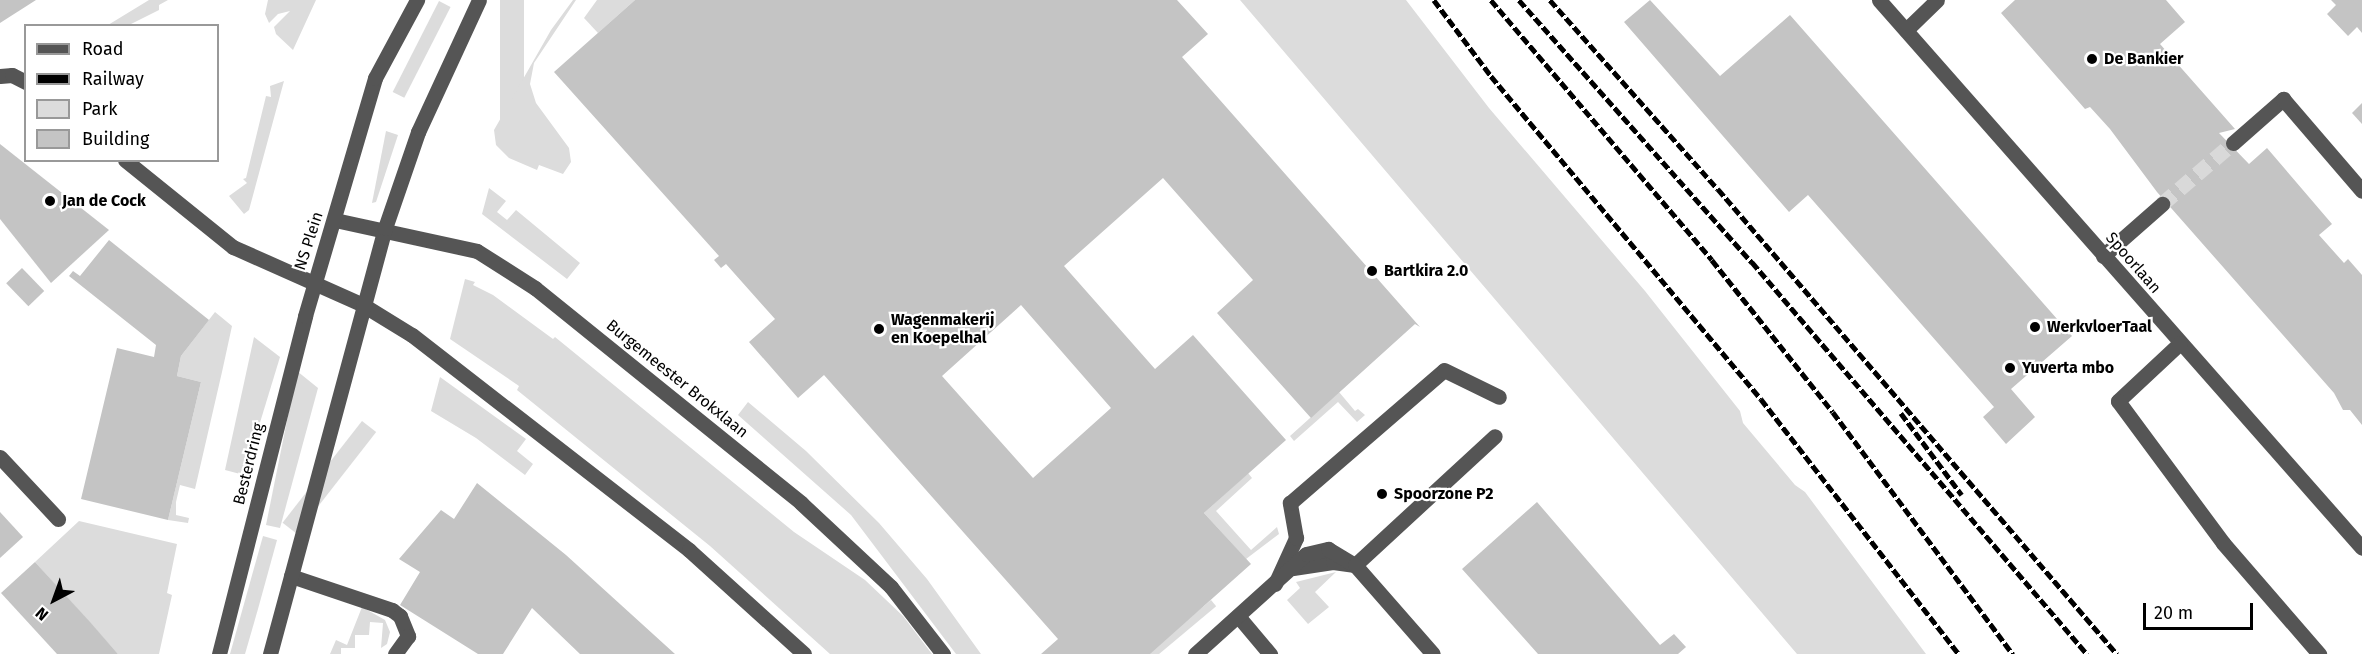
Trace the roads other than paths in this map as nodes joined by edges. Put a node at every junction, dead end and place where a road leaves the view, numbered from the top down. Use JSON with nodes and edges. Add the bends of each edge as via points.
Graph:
{"nodes":[{"id":1,"x":417,"y":0,"type":"edge"},
{"id":2,"x":479,"y":0,"type":"edge"},
{"id":3,"x":1879,"y":0,"type":"edge"},
{"id":4,"x":1937,"y":0,"type":"edge"},
{"id":5,"x":1906,"y":30,"type":"junction"},
{"id":6,"x":2233,"y":143,"type":"tunnel mouth"},
{"id":7,"x":127,"y":162,"type":"edge"},
{"id":8,"x":2362,"y":191,"type":"edge"},
{"id":9,"x":2162,"y":204,"type":"tunnel mouth"},
{"id":10,"x":335,"y":220,"type":"junction"},
{"id":11,"x":385,"y":228,"type":"junction"},
{"id":12,"x":2103,"y":256,"type":"junction"},
{"id":13,"x":315,"y":283,"type":"junction"},
{"id":14,"x":363,"y":305,"type":"junction"},
{"id":15,"x":2180,"y":343,"type":"junction"},
{"id":16,"x":1499,"y":397,"type":"dead end"},
{"id":17,"x":1495,"y":435,"type":"dead end"},
{"id":18,"x":0,"y":456,"type":"edge"},
{"id":19,"x":58,"y":519,"type":"dead end"},
{"id":20,"x":2362,"y":548,"type":"edge"},
{"id":21,"x":1355,"y":565,"type":"junction"},
{"id":22,"x":291,"y":576,"type":"junction"},
{"id":23,"x":1275,"y":584,"type":"junction"},
{"id":24,"x":1238,"y":616,"type":"junction"},
{"id":25,"x":219,"y":654,"type":"edge"},
{"id":26,"x":270,"y":654,"type":"edge"},
{"id":27,"x":395,"y":654,"type":"edge"},
{"id":28,"x":804,"y":654,"type":"edge"},
{"id":29,"x":943,"y":654,"type":"edge"},
{"id":30,"x":1195,"y":654,"type":"edge"},
{"id":31,"x":1270,"y":654,"type":"edge"},
{"id":32,"x":1433,"y":654,"type":"edge"},
{"id":33,"x":2319,"y":654,"type":"edge"}],
"edges":[{"from":1,"to":10,"type":"street","name":"NS Plein","via":[[375,78]]},
{"from":2,"to":11,"type":"street","via":[[418,132]]},
{"from":3,"to":5,"type":"street","name":"Spoorlaan"},
{"from":4,"to":5,"type":"street"},
{"from":5,"to":12,"type":"street","name":"Spoorlaan"},
{"from":6,"to":8,"type":"street","via":[[2283,99]]},
{"from":7,"to":13,"type":"street","name":"NS Plein","via":[[233,247]]},
{"from":9,"to":12,"type":"street"},
{"from":10,"to":11,"type":"street","name":"Burgemeester Brokxlaan"},
{"from":10,"to":13,"type":"street","name":"NS Plein"},
{"from":11,"to":14,"type":"street"},
{"from":11,"to":29,"type":"street","name":"Burgemeester Brokxlaan","via":[[477,251],[535,288],[801,503],[891,587]]},
{"from":12,"to":15,"type":"street","name":"Spoorlaan"},
{"from":13,"to":14,"type":"street"},
{"from":13,"to":25,"type":"street","name":"Besterdring"},
{"from":14,"to":22,"type":"street"},
{"from":14,"to":28,"type":"street","via":[[412,335],[689,550]]},
{"from":15,"to":20,"type":"street","name":"Spoorlaan"},
{"from":15,"to":33,"type":"street","via":[[2118,401],[2223,543]]},
{"from":16,"to":23,"type":"street","via":[[1444,370],[1290,503],[1296,538]]},
{"from":17,"to":21,"type":"street"},
{"from":18,"to":19,"type":"street"},
{"from":21,"to":23,"type":"street","via":[[1328,549],[1305,554]]},
{"from":21,"to":32,"type":"street"},
{"from":22,"to":26,"type":"street"},
{"from":22,"to":27,"type":"street","via":[[400,616],[408,636]]},
{"from":23,"to":24,"type":"street"},
{"from":24,"to":30,"type":"street"},
{"from":24,"to":31,"type":"street"}]}
